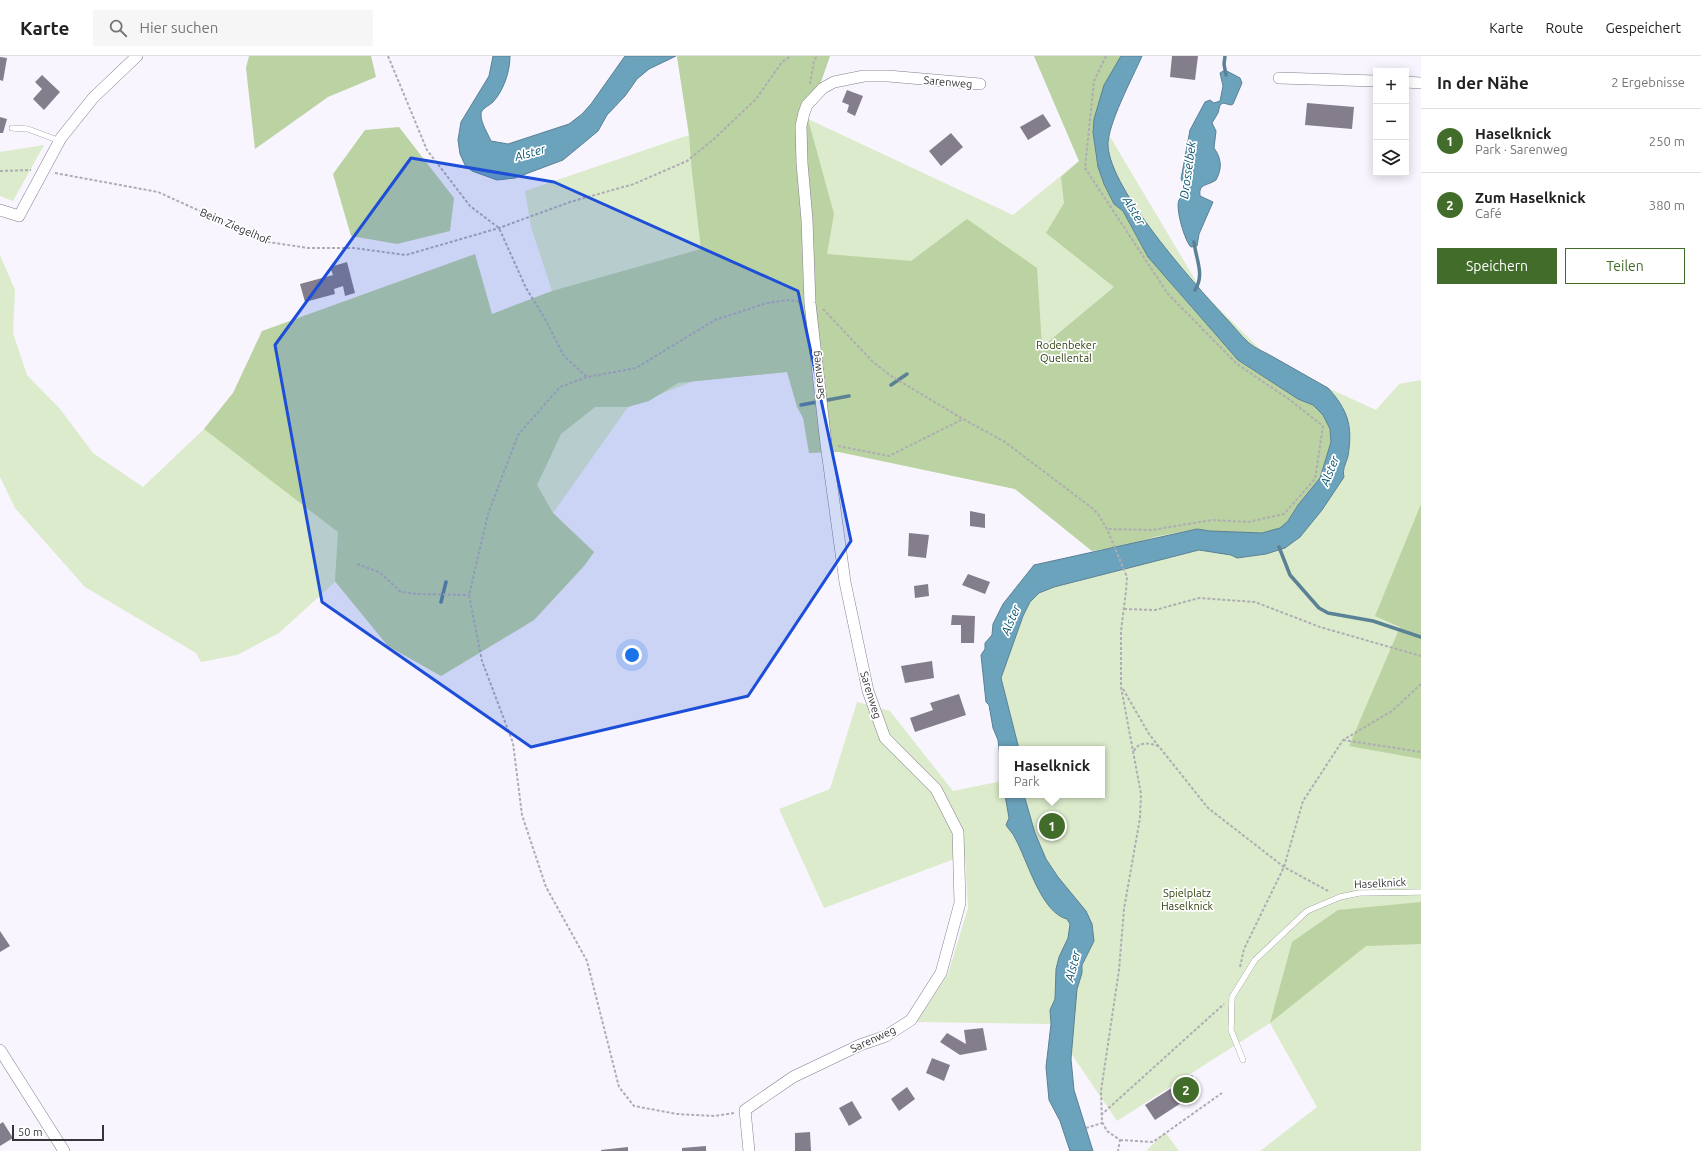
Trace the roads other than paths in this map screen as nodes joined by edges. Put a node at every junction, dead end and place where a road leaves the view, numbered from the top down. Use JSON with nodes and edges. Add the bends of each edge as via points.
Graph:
{"nodes":[{"id":1,"x":137,"y":56,"type":"edge"},
{"id":2,"x":1279,"y":78,"type":"dead end"},
{"id":3,"x":1373,"y":81,"type":"edge"},
{"id":4,"x":1409,"y":82,"type":"edge"},
{"id":5,"x":1421,"y":83,"type":"edge"},
{"id":6,"x":980,"y":84,"type":"dead end"},
{"id":7,"x":12,"y":128,"type":"dead end"},
{"id":8,"x":60,"y":141,"type":"junction"},
{"id":9,"x":0,"y":210,"type":"edge"},
{"id":10,"x":1421,"y":892,"type":"edge"},
{"id":11,"x":0,"y":1050,"type":"edge"},
{"id":12,"x":1243,"y":1060,"type":"dead end"},
{"id":13,"x":64,"y":1151,"type":"edge"},
{"id":14,"x":749,"y":1151,"type":"edge"}],
"edges":[{"from":1,"to":8,"type":"street","via":[[93,98]]},
{"from":2,"to":3,"type":"street"},
{"from":4,"to":5,"type":"street"},
{"from":6,"to":14,"type":"street","name":"Sarenweg","via":[[888,76],[864,76],[834,82],[814,96],[807,105],[801,126],[810,303],[845,582],[868,691],[885,738],[936,789],[958,832],[960,903],[942,973],[911,1020],[886,1036],[860,1045],[793,1077],[745,1110]]},
{"from":7,"to":8,"type":"lane","via":[[28,129]]},
{"from":8,"to":9,"type":"street","via":[[19,216]]},
{"from":10,"to":12,"type":"lane","name":"Haselknick","via":[[1359,893],[1340,897],[1307,911],[1255,960],[1232,997],[1230,1030]]},
{"from":11,"to":13,"type":"street"}]}
